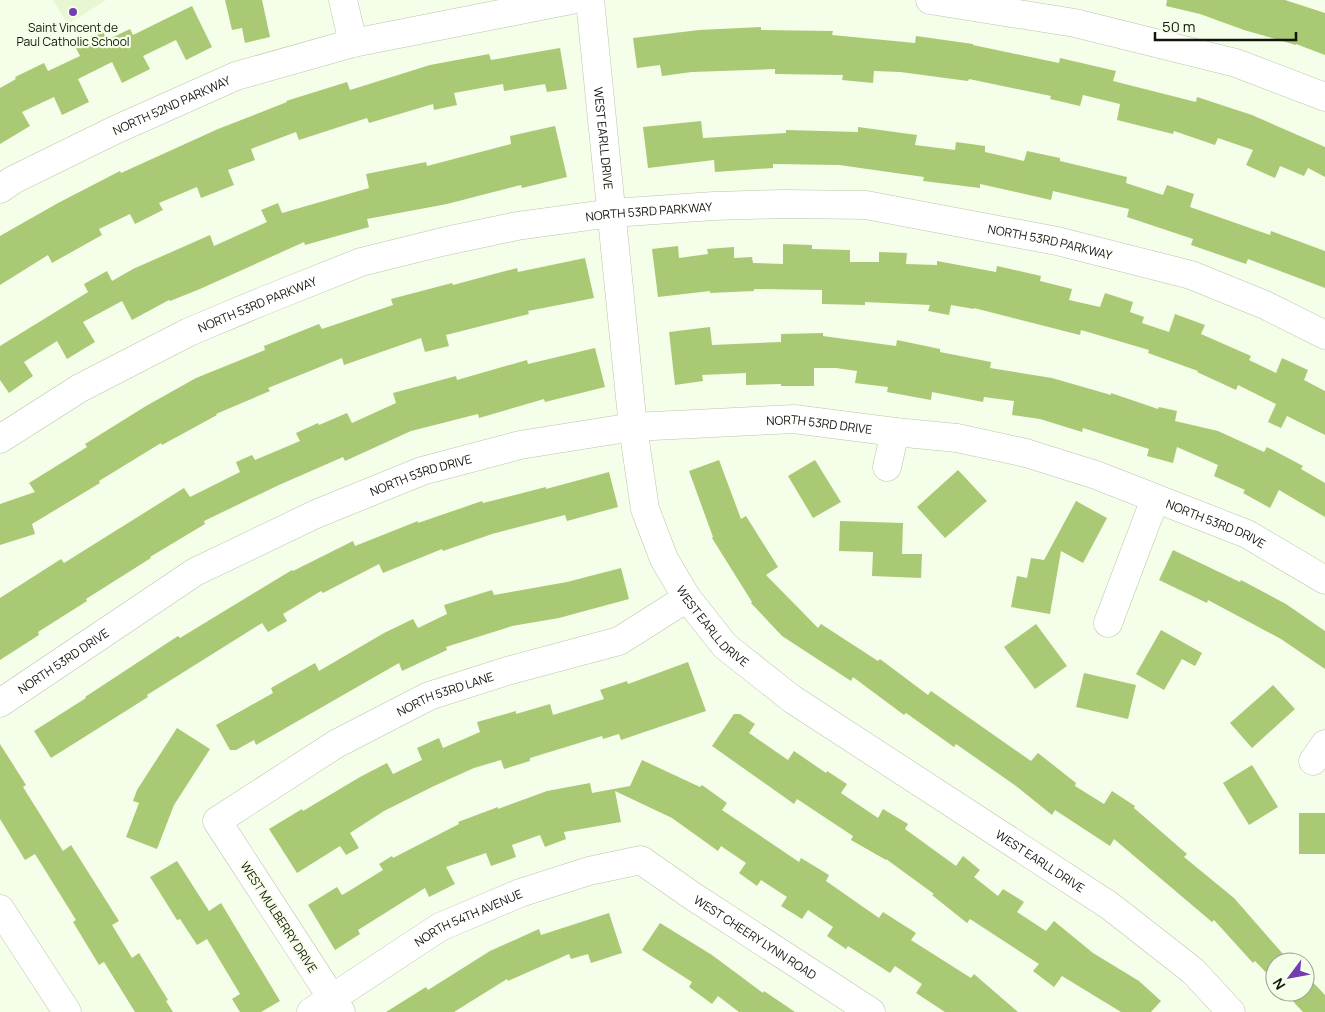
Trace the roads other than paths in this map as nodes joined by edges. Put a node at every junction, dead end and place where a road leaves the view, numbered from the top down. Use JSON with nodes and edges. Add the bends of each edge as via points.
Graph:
{"nodes":[{"id":1,"x":343,"y":0,"type":"edge"},
{"id":2,"x":571,"y":0,"type":"edge"},
{"id":3,"x":590,"y":0,"type":"edge"},
{"id":4,"x":930,"y":0,"type":"edge"},
{"id":5,"x":353,"y":43,"type":"junction"},
{"id":6,"x":1325,"y":97,"type":"edge"},
{"id":7,"x":0,"y":189,"type":"edge"},
{"id":8,"x":612,"y":213,"type":"junction"},
{"id":9,"x":1325,"y":335,"type":"edge"},
{"id":10,"x":633,"y":427,"type":"junction"},
{"id":11,"x":895,"y":432,"type":"junction"},
{"id":12,"x":0,"y":439,"type":"edge"},
{"id":13,"x":887,"y":467,"type":"dead end"},
{"id":14,"x":1155,"y":499,"type":"junction"},
{"id":15,"x":1325,"y":580,"type":"edge"},
{"id":16,"x":687,"y":598,"type":"junction"},
{"id":17,"x":1108,"y":623,"type":"dead end"},
{"id":18,"x":0,"y":703,"type":"edge"},
{"id":19,"x":217,"y":821,"type":"joint"},
{"id":20,"x":641,"y":860,"type":"joint"},
{"id":21,"x":0,"y":909,"type":"edge"},
{"id":22,"x":328,"y":1007,"type":"edge"},
{"id":23,"x":67,"y":1012,"type":"edge"},
{"id":24,"x":871,"y":1012,"type":"edge"},
{"id":25,"x":1232,"y":1012,"type":"edge"}],
"edges":[{"from":1,"to":5,"type":"street"},
{"from":2,"to":5,"type":"street","name":"NORTH 52ND PARKWAY"},
{"from":3,"to":8,"type":"street","name":"WEST EARLL DRIVE"},
{"from":4,"to":6,"type":"street","via":[[1084,25],[1236,63]]},
{"from":5,"to":7,"type":"street","name":"NORTH 52ND PARKWAY","via":[[236,76],[115,130]]},
{"from":8,"to":9,"type":"street","name":"NORTH 53RD PARKWAY","via":[[784,204],[866,205],[1057,241],[1191,276],[1265,305]]},
{"from":8,"to":10,"type":"street","name":"WEST EARLL DRIVE"},
{"from":8,"to":12,"type":"street","name":"NORTH 53RD PARKWAY","via":[[518,226],[361,262],[189,332],[80,388]]},
{"from":10,"to":11,"type":"street","name":"NORTH 53RD DRIVE","via":[[794,419]]},
{"from":10,"to":16,"type":"street","name":"WEST EARLL DRIVE","via":[[645,510],[664,559]]},
{"from":10,"to":18,"type":"street","name":"NORTH 53RD DRIVE","via":[[520,444],[431,469],[316,514],[195,572]]},
{"from":11,"to":13,"type":"street"},
{"from":11,"to":14,"type":"street","name":"NORTH 53RD DRIVE","via":[[957,438],[1026,453],[1096,475]]},
{"from":14,"to":15,"type":"street","name":"NORTH 53RD DRIVE","via":[[1247,534]]},
{"from":14,"to":17,"type":"street"},
{"from":16,"to":19,"type":"street","name":"NORTH 53RD LANE","via":[[619,641],[429,696],[336,744]]},
{"from":16,"to":25,"type":"street","name":"WEST EARLL DRIVE","via":[[725,646],[792,699],[1110,906],[1193,971]]},
{"from":19,"to":22,"type":"street","name":"WEST MULBERRY DRIVE"},
{"from":20,"to":22,"type":"street","name":"NORTH 54TH AVENUE","via":[[589,871],[440,927]]},
{"from":20,"to":24,"type":"street","name":"WEST CHEERY LYNN ROAD"},
{"from":21,"to":23,"type":"street"}]}
